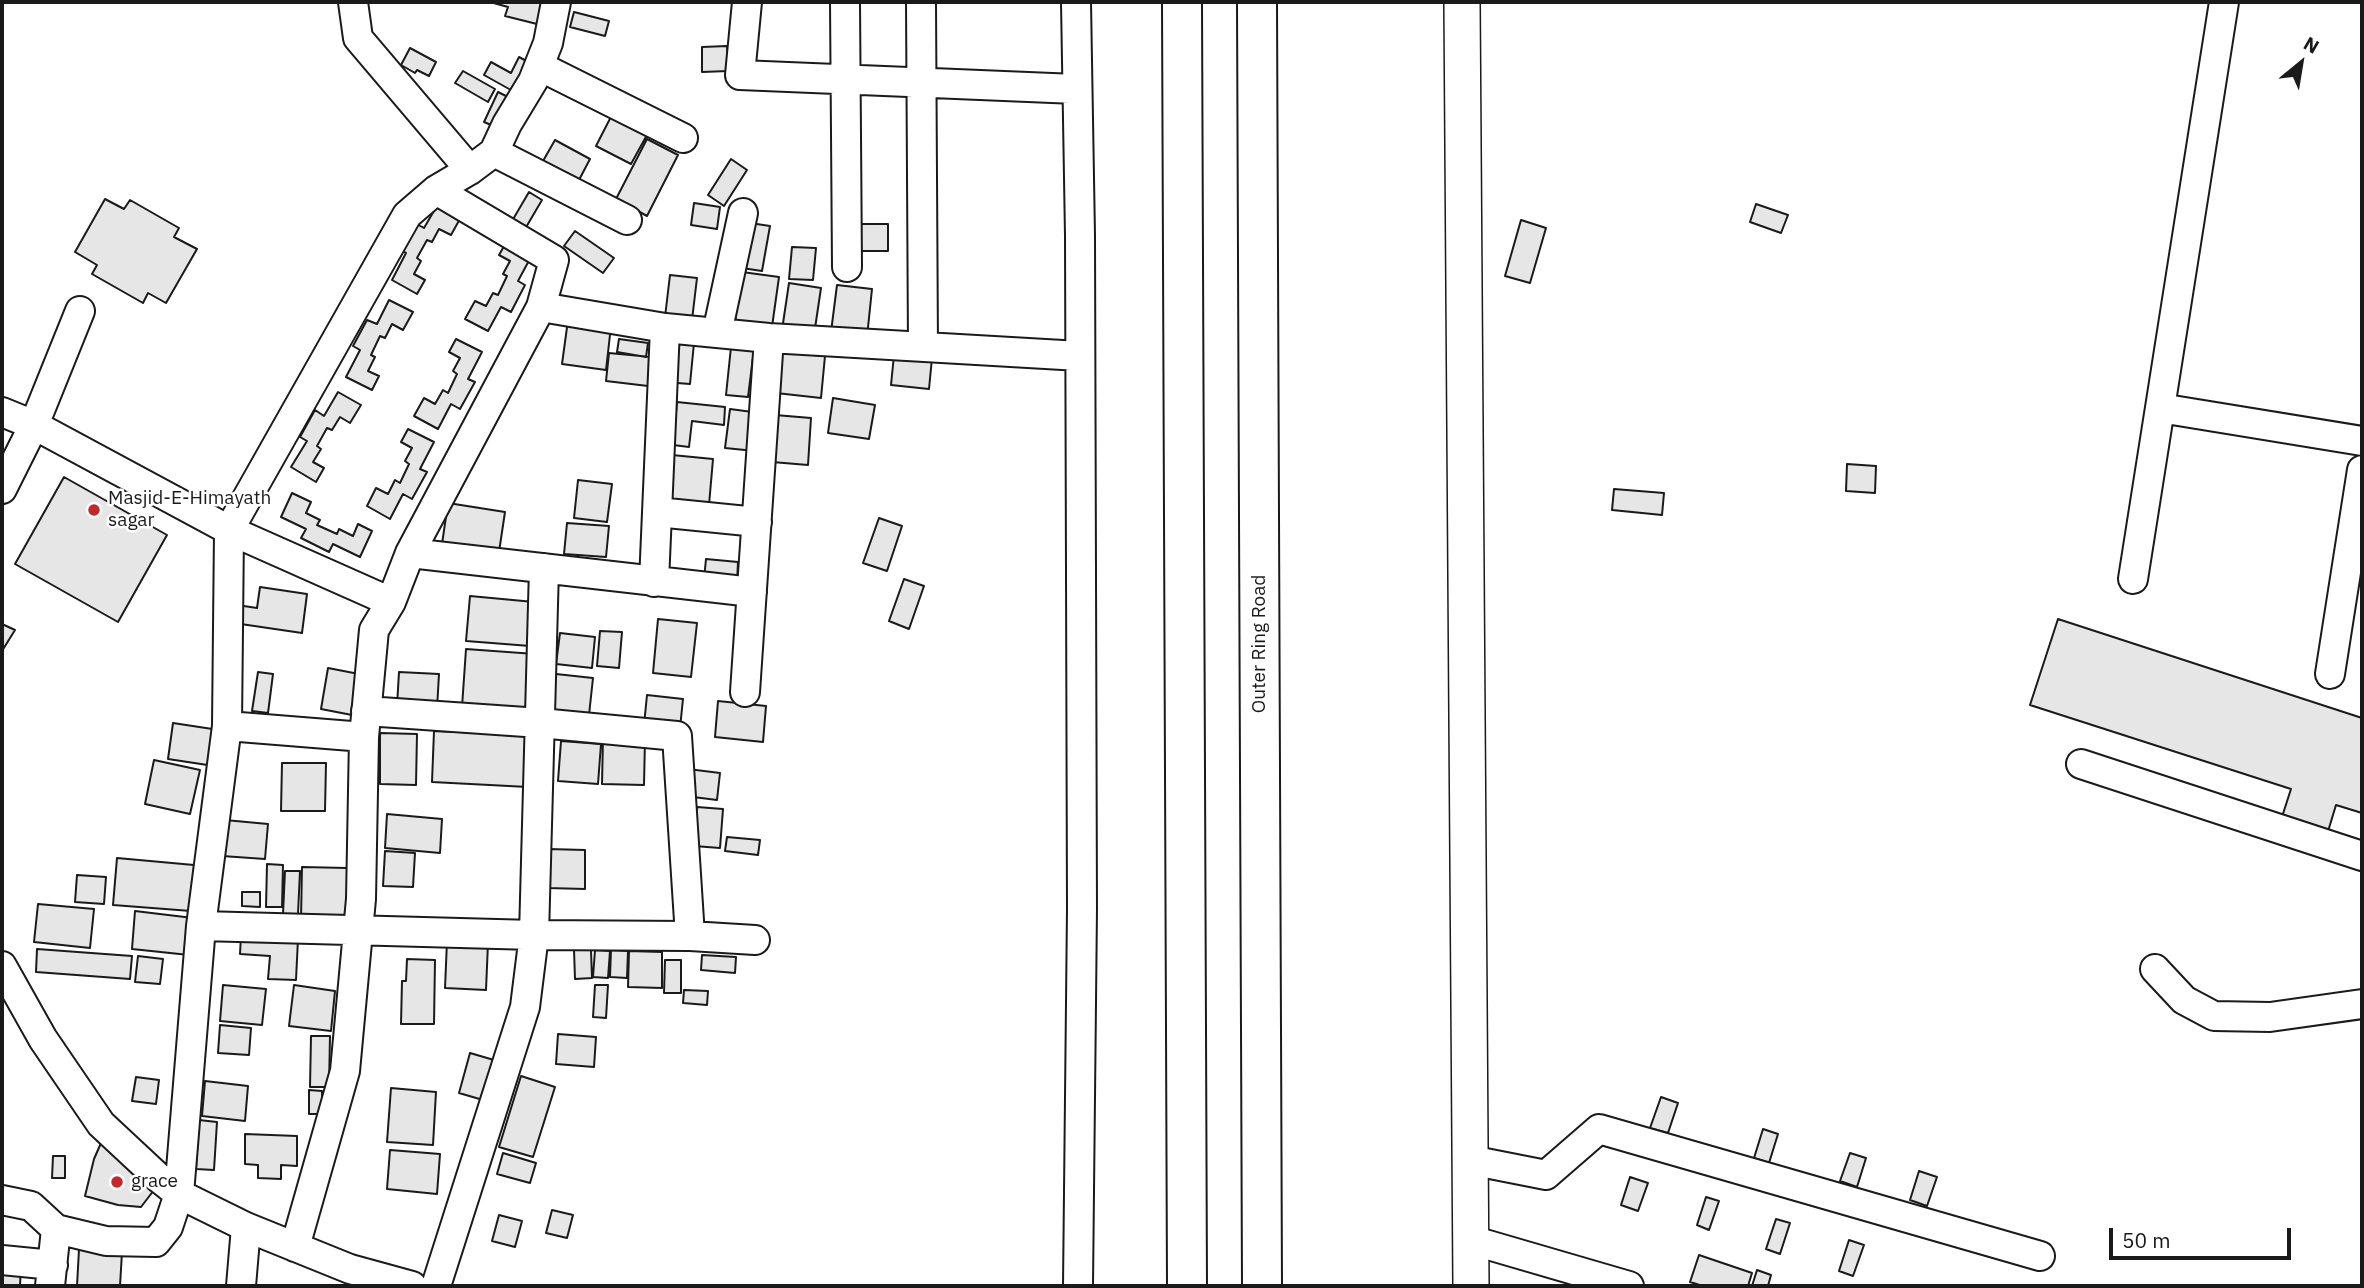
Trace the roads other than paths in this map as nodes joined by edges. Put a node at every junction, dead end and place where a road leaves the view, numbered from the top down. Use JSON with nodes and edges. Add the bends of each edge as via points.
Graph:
{"nodes":[{"id":1,"x":353,"y":2,"type":"edge"},
{"id":2,"x":556,"y":2,"type":"edge"},
{"id":3,"x":747,"y":2,"type":"edge"},
{"id":4,"x":845,"y":2,"type":"edge"},
{"id":5,"x":921,"y":2,"type":"edge"},
{"id":6,"x":1076,"y":2,"type":"edge"},
{"id":7,"x":1182,"y":2,"type":"edge"},
{"id":8,"x":1257,"y":2,"type":"edge"},
{"id":9,"x":1462,"y":2,"type":"edge"},
{"id":10,"x":2224,"y":2,"type":"edge"},
{"id":11,"x":539,"y":66,"type":"junction"},
{"id":12,"x":846,"y":79,"type":"junction"},
{"id":13,"x":921,"y":83,"type":"junction"},
{"id":14,"x":1076,"y":89,"type":"junction"},
{"id":15,"x":682,"y":138,"type":"dead end"},
{"id":16,"x":494,"y":152,"type":"junction"},
{"id":17,"x":470,"y":170,"type":"junction"},
{"id":18,"x":436,"y":190,"type":"junction"},
{"id":19,"x":743,"y":213,"type":"dead end"},
{"id":20,"x":627,"y":220,"type":"dead end"},
{"id":21,"x":847,"y":267,"type":"dead end"},
{"id":22,"x":541,"y":307,"type":"junction"},
{"id":23,"x":80,"y":311,"type":"dead end"},
{"id":24,"x":665,"y":328,"type":"junction"},
{"id":25,"x":717,"y":333,"type":"junction"},
{"id":26,"x":769,"y":338,"type":"junction"},
{"id":27,"x":923,"y":347,"type":"junction"},
{"id":28,"x":1080,"y":356,"type":"junction"},
{"id":29,"x":2160,"y":408,"type":"junction"},
{"id":30,"x":2,"y":412,"type":"edge"},
{"id":31,"x":34,"y":425,"type":"junction"},
{"id":32,"x":2362,"y":441,"type":"edge"},
{"id":33,"x":2362,"y":470,"type":"edge"},
{"id":34,"x":2,"y":489,"type":"edge"},
{"id":35,"x":657,"y":512,"type":"junction"},
{"id":36,"x":757,"y":522,"type":"junction"},
{"id":37,"x":229,"y":530,"type":"junction"},
{"id":38,"x":410,"y":553,"type":"junction"},
{"id":39,"x":544,"y":568,"type":"junction"},
{"id":40,"x":2133,"y":579,"type":"dead end"},
{"id":41,"x":654,"y":582,"type":"junction"},
{"id":42,"x":752,"y":592,"type":"junction"},
{"id":43,"x":391,"y":602,"type":"junction"},
{"id":44,"x":2330,"y":674,"type":"dead end"},
{"id":45,"x":745,"y":692,"type":"dead end"},
{"id":46,"x":540,"y":723,"type":"junction"},
{"id":47,"x":365,"y":724,"type":"junction"},
{"id":48,"x":227,"y":726,"type":"junction"},
{"id":49,"x":2081,"y":764,"type":"dead end"},
{"id":50,"x":2362,"y":856,"type":"edge"},
{"id":51,"x":201,"y":926,"type":"junction"},
{"id":52,"x":358,"y":930,"type":"junction"},
{"id":53,"x":534,"y":935,"type":"junction"},
{"id":54,"x":690,"y":936,"type":"junction"},
{"id":55,"x":755,"y":940,"type":"dead end"},
{"id":56,"x":2,"y":966,"type":"edge"},
{"id":57,"x":2155,"y":969,"type":"dead end"},
{"id":58,"x":2362,"y":1004,"type":"edge"},
{"id":59,"x":1471,"y":1160,"type":"junction"},
{"id":60,"x":179,"y":1194,"type":"junction"},
{"id":61,"x":2,"y":1200,"type":"edge"},
{"id":62,"x":246,"y":1227,"type":"junction"},
{"id":63,"x":56,"y":1229,"type":"junction"},
{"id":64,"x":1471,"y":1240,"type":"junction"},
{"id":65,"x":295,"y":1247,"type":"junction"},
{"id":66,"x":2040,"y":1256,"type":"dead end"},
{"id":67,"x":2,"y":1260,"type":"edge"},
{"id":68,"x":51,"y":1275,"type":"edge"},
{"id":69,"x":348,"y":1278,"type":"edge"},
{"id":70,"x":241,"y":1286,"type":"edge"},
{"id":71,"x":412,"y":1286,"type":"edge"},
{"id":72,"x":436,"y":1286,"type":"edge"},
{"id":73,"x":1078,"y":1286,"type":"edge"},
{"id":74,"x":1187,"y":1286,"type":"edge"},
{"id":75,"x":1262,"y":1286,"type":"edge"},
{"id":76,"x":1471,"y":1286,"type":"edge"},
{"id":77,"x":1629,"y":1286,"type":"edge"}],
"edges":[{"from":1,"to":17,"type":"street","via":[[358,38]]},
{"from":2,"to":11,"type":"street"},
{"from":3,"to":12,"type":"street","via":[[740,75]]},
{"from":4,"to":12,"type":"street"},
{"from":5,"to":13,"type":"street"},
{"from":6,"to":14,"type":"street"},
{"from":7,"to":74,"type":"highway"},
{"from":8,"to":75,"type":"highway","name":"Outer Ring Road"},
{"from":9,"to":59,"type":"main road"},
{"from":10,"to":29,"type":"street"},
{"from":11,"to":15,"type":"street"},
{"from":11,"to":16,"type":"street"},
{"from":12,"to":13,"type":"street"},
{"from":12,"to":21,"type":"street"},
{"from":13,"to":14,"type":"street"},
{"from":13,"to":27,"type":"street"},
{"from":14,"to":28,"type":"street"},
{"from":16,"to":17,"type":"street"},
{"from":16,"to":20,"type":"street"},
{"from":17,"to":18,"type":"street"},
{"from":18,"to":22,"type":"street","via":[[554,260]]},
{"from":18,"to":37,"type":"street","via":[[407,215]]},
{"from":19,"to":25,"type":"street"},
{"from":22,"to":24,"type":"street"},
{"from":22,"to":38,"type":"street"},
{"from":23,"to":31,"type":"street"},
{"from":24,"to":25,"type":"street"},
{"from":24,"to":35,"type":"street"},
{"from":25,"to":26,"type":"street"},
{"from":26,"to":27,"type":"street"},
{"from":26,"to":36,"type":"street"},
{"from":27,"to":28,"type":"street"},
{"from":28,"to":73,"type":"street"},
{"from":29,"to":32,"type":"street"},
{"from":29,"to":40,"type":"street"},
{"from":30,"to":31,"type":"street"},
{"from":31,"to":34,"type":"street"},
{"from":31,"to":37,"type":"street"},
{"from":33,"to":44,"type":"street"},
{"from":35,"to":36,"type":"street"},
{"from":35,"to":41,"type":"street"},
{"from":36,"to":42,"type":"street"},
{"from":37,"to":43,"type":"street"},
{"from":37,"to":48,"type":"street"},
{"from":38,"to":39,"type":"street"},
{"from":38,"to":43,"type":"street"},
{"from":39,"to":41,"type":"street"},
{"from":39,"to":46,"type":"street"},
{"from":41,"to":42,"type":"street"},
{"from":42,"to":45,"type":"street"},
{"from":43,"to":47,"type":"street","via":[[374,630]]},
{"from":46,"to":47,"type":"street"},
{"from":46,"to":53,"type":"street"},
{"from":46,"to":54,"type":"street","via":[[677,736]]},
{"from":47,"to":48,"type":"street"},
{"from":47,"to":52,"type":"street"},
{"from":48,"to":51,"type":"street"},
{"from":49,"to":50,"type":"street"},
{"from":51,"to":52,"type":"street"},
{"from":51,"to":60,"type":"street"},
{"from":52,"to":53,"type":"street"},
{"from":52,"to":65,"type":"street","via":[[345,1071]]},
{"from":53,"to":54,"type":"street"},
{"from":53,"to":72,"type":"street","via":[[525,1007]]},
{"from":54,"to":55,"type":"street"},
{"from":56,"to":60,"type":"street","via":[[43,1039],[101,1124]]},
{"from":57,"to":58,"type":"street","via":[[2184,1000],[2214,1016],[2270,1017]]},
{"from":59,"to":64,"type":"main road"},
{"from":59,"to":66,"type":"street","via":[[1546,1175],[1599,1129]]},
{"from":60,"to":62,"type":"street"},
{"from":60,"to":63,"type":"street","via":[[168,1227],[156,1242],[106,1241]]},
{"from":61,"to":63,"type":"street","via":[[31,1206]]},
{"from":62,"to":65,"type":"street"},
{"from":62,"to":70,"type":"street"},
{"from":63,"to":68,"type":"street"},
{"from":64,"to":76,"type":"main road"},
{"from":64,"to":77,"type":"street"},
{"from":65,"to":69,"type":"street"},
{"from":67,"to":68,"type":"street"},
{"from":69,"to":71,"type":"street"}]}
